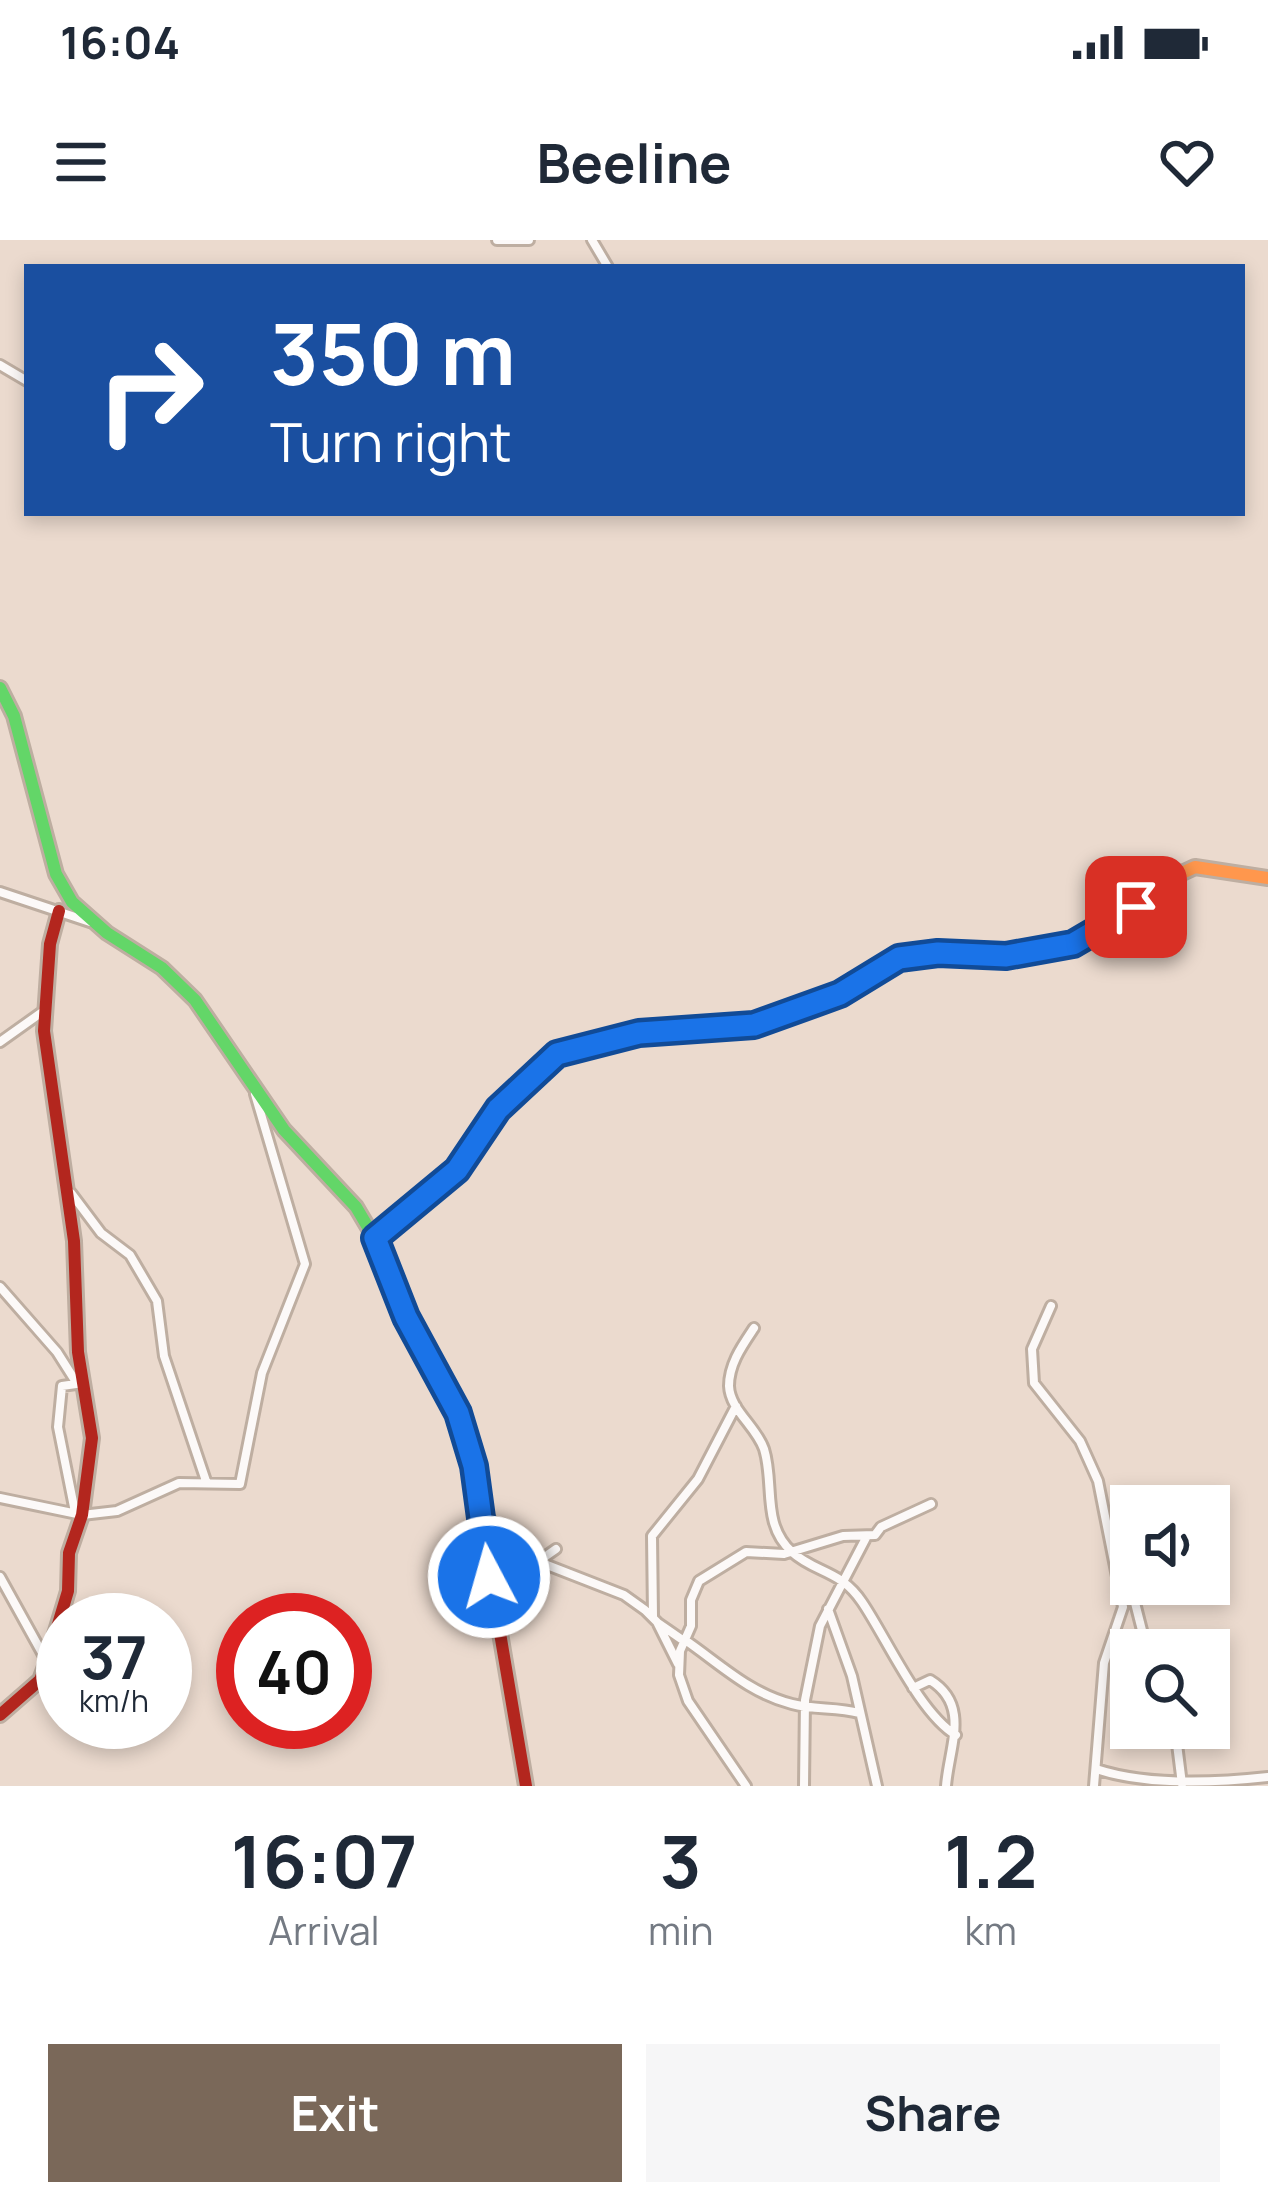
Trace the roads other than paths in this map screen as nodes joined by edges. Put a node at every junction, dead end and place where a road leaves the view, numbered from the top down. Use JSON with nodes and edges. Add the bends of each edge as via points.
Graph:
{"nodes":[{"id":1,"x":497,"y":240,"type":"edge"},
{"id":2,"x":530,"y":240,"type":"edge"},
{"id":3,"x":0,"y":689,"type":"edge"},
{"id":4,"x":1268,"y":878,"type":"edge"},
{"id":5,"x":0,"y":892,"type":"edge"},
{"id":6,"x":59,"y":911,"type":"junction"},
{"id":7,"x":95,"y":924,"type":"junction"},
{"id":8,"x":45,"y":1010,"type":"junction"},
{"id":9,"x":0,"y":1042,"type":"edge"},
{"id":10,"x":254,"y":1086,"type":"junction"},
{"id":11,"x":66,"y":1186,"type":"junction"},
{"id":12,"x":375,"y":1238,"type":"junction"},
{"id":13,"x":0,"y":1287,"type":"edge"},
{"id":14,"x":1051,"y":1306,"type":"dead end"},
{"id":15,"x":754,"y":1328,"type":"dead end"},
{"id":16,"x":80,"y":1382,"type":"junction"},
{"id":17,"x":736,"y":1406,"type":"junction"},
{"id":18,"x":206,"y":1481,"type":"junction"},
{"id":19,"x":1,"y":1497,"type":"edge"},
{"id":20,"x":931,"y":1504,"type":"dead end"},
{"id":21,"x":481,"y":1509,"type":"junction"},
{"id":22,"x":78,"y":1513,"type":"junction"},
{"id":23,"x":868,"y":1535,"type":"junction"},
{"id":24,"x":1110,"y":1540,"type":"edge"},
{"id":25,"x":556,"y":1549,"type":"dead end"},
{"id":26,"x":793,"y":1553,"type":"junction"},
{"id":27,"x":536,"y":1563,"type":"junction"},
{"id":28,"x":0,"y":1577,"type":"edge"},
{"id":29,"x":840,"y":1584,"type":"junction"},
{"id":30,"x":68,"y":1593,"type":"edge"},
{"id":31,"x":1122,"y":1605,"type":"edge"},
{"id":32,"x":828,"y":1608,"type":"junction"},
{"id":33,"x":655,"y":1619,"type":"junction"},
{"id":34,"x":684,"y":1640,"type":"junction"},
{"id":35,"x":36,"y":1641,"type":"edge"},
{"id":36,"x":679,"y":1666,"type":"junction"},
{"id":37,"x":36,"y":1684,"type":"edge"},
{"id":38,"x":913,"y":1688,"type":"junction"},
{"id":39,"x":804,"y":1707,"type":"junction"},
{"id":40,"x":859,"y":1713,"type":"junction"},
{"id":41,"x":0,"y":1715,"type":"edge"},
{"id":42,"x":956,"y":1735,"type":"junction"},
{"id":43,"x":1178,"y":1749,"type":"edge"},
{"id":44,"x":1096,"y":1769,"type":"junction"},
{"id":45,"x":1268,"y":1777,"type":"edge"},
{"id":46,"x":1182,"y":1784,"type":"edge"},
{"id":47,"x":526,"y":1786,"type":"edge"},
{"id":48,"x":746,"y":1786,"type":"edge"},
{"id":49,"x":804,"y":1786,"type":"edge"},
{"id":50,"x":877,"y":1786,"type":"edge"},
{"id":51,"x":946,"y":1786,"type":"edge"},
{"id":52,"x":1094,"y":1786,"type":"edge"}],
"edges":[{"from":1,"to":2,"type":"street"},
{"from":3,"to":7,"type":"street","via":[[56,874]]},
{"from":4,"to":12,"type":"street","via":[[1195,867],[1073,944],[1006,956],[907,956],[840,994],[754,1025],[639,1033],[557,1054],[498,1109],[457,1170]]},
{"from":5,"to":6,"type":"street"},
{"from":6,"to":7,"type":"street"},
{"from":6,"to":8,"type":"street"},
{"from":7,"to":10,"type":"street","via":[[180,984]]},
{"from":8,"to":9,"type":"street"},
{"from":8,"to":11,"type":"street"},
{"from":10,"to":12,"type":"street"},
{"from":10,"to":18,"type":"street","via":[[305,1264],[262,1373],[240,1484]]},
{"from":11,"to":16,"type":"street"},
{"from":11,"to":18,"type":"street","via":[[101,1233],[130,1255],[157,1301],[164,1356]]},
{"from":12,"to":21,"type":"street","via":[[458,1413]]},
{"from":13,"to":16,"type":"street"},
{"from":14,"to":24,"type":"street","via":[[1032,1349],[1034,1383],[1078,1438],[1098,1481]]},
{"from":15,"to":17,"type":"street","via":[[730,1371]]},
{"from":16,"to":22,"type":"street","via":[[92,1438]]},
{"from":16,"to":22,"type":"street","via":[[62,1386],[57,1408]]},
{"from":17,"to":26,"type":"street","via":[[762,1442],[771,1515]]},
{"from":17,"to":33,"type":"street","via":[[698,1479],[652,1536]]},
{"from":18,"to":22,"type":"street","via":[[165,1486],[117,1511]]},
{"from":19,"to":22,"type":"street"},
{"from":20,"to":23,"type":"street"},
{"from":21,"to":27,"type":"street"},
{"from":21,"to":47,"type":"street"},
{"from":22,"to":30,"type":"street"},
{"from":23,"to":26,"type":"street"},
{"from":23,"to":29,"type":"street"},
{"from":25,"to":27,"type":"street"},
{"from":26,"to":29,"type":"street","via":[[828,1568]]},
{"from":26,"to":34,"type":"street","via":[[746,1552],[709,1571],[694,1591]]},
{"from":27,"to":33,"type":"street","via":[[624,1595]]},
{"from":28,"to":35,"type":"street"},
{"from":29,"to":32,"type":"street"},
{"from":29,"to":38,"type":"street","via":[[858,1595]]},
{"from":31,"to":44,"type":"street","via":[[1105,1663]]},
{"from":32,"to":39,"type":"street"},
{"from":32,"to":40,"type":"street"},
{"from":33,"to":34,"type":"street"},
{"from":33,"to":36,"type":"street"},
{"from":34,"to":36,"type":"street"},
{"from":34,"to":39,"type":"street","via":[[742,1683]]},
{"from":36,"to":48,"type":"street","via":[[688,1701]]},
{"from":37,"to":41,"type":"street"},
{"from":38,"to":42,"type":"street"},
{"from":38,"to":42,"type":"street","via":[[930,1680],[949,1695]]},
{"from":39,"to":40,"type":"street"},
{"from":39,"to":49,"type":"street"},
{"from":40,"to":50,"type":"street"},
{"from":42,"to":51,"type":"street"},
{"from":43,"to":46,"type":"street"},
{"from":44,"to":46,"type":"street","via":[[1137,1784]]},
{"from":44,"to":52,"type":"street"},
{"from":45,"to":46,"type":"street"}]}
